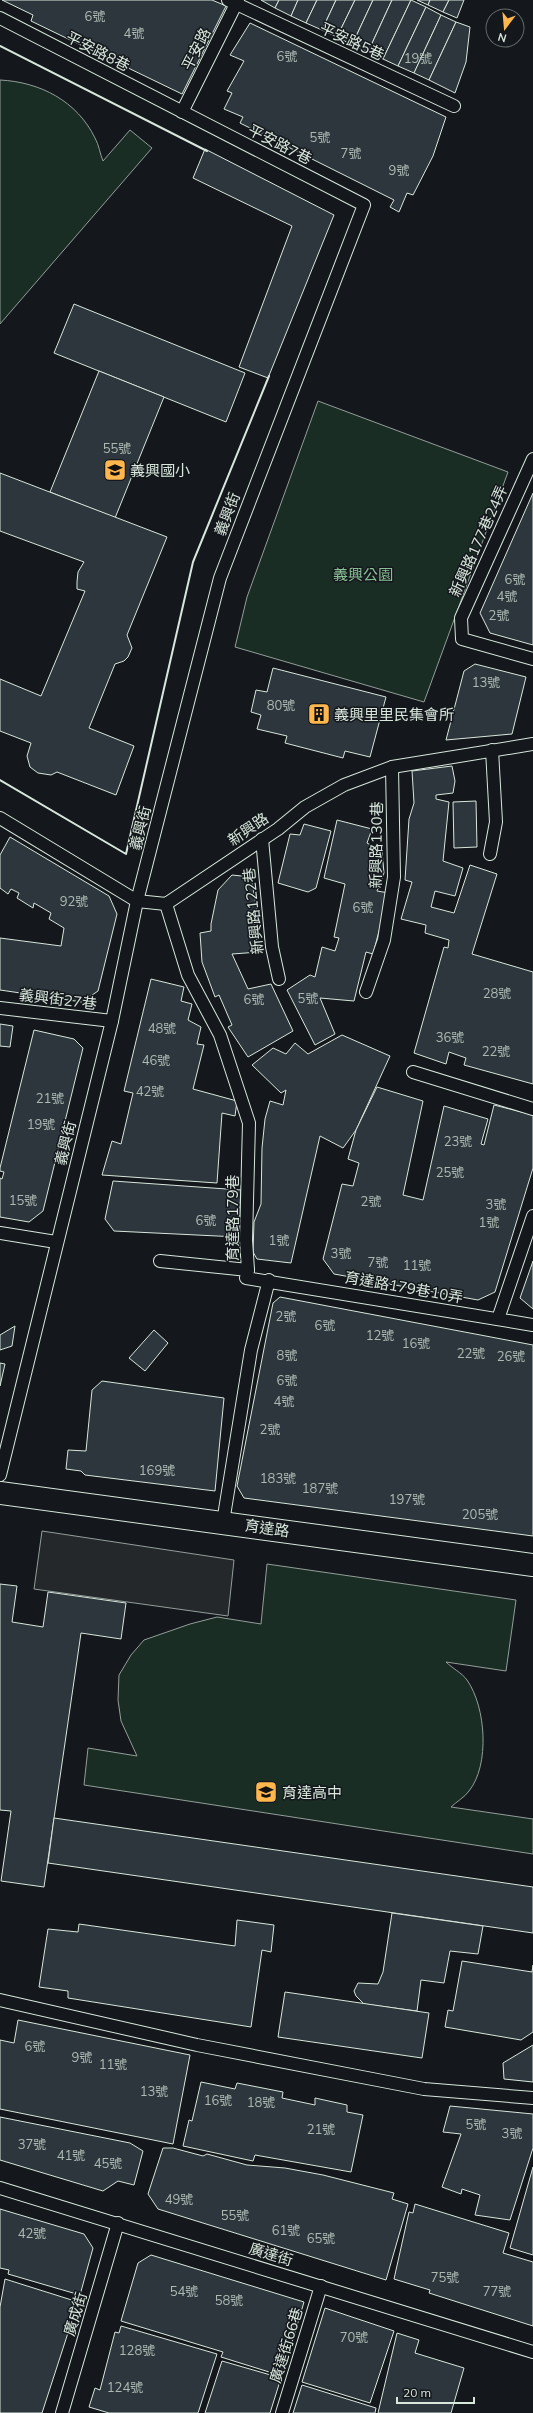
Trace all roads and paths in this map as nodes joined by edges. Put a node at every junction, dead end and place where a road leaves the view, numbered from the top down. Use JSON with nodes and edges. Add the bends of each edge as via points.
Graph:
{"nodes":[{"id":1,"x":234,"y":1,"type":"edge"},
{"id":2,"x":0,"y":18,"type":"edge"},
{"id":3,"x":454,"y":106,"type":"dead end"},
{"id":4,"x":182,"y":112,"type":"junction"},
{"id":5,"x":364,"y":205,"type":"joint"},
{"id":6,"x":533,"y":459,"type":"edge"},
{"id":7,"x":533,"y":659,"type":"edge"},
{"id":8,"x":533,"y":744,"type":"edge"},
{"id":9,"x":492,"y":750,"type":"junction"},
{"id":10,"x":392,"y":767,"type":"junction"},
{"id":11,"x":0,"y":818,"type":"edge"},
{"id":12,"x":262,"y":839,"type":"junction"},
{"id":13,"x":490,"y":854,"type":"dead end"},
{"id":14,"x":137,"y":901,"type":"junction"},
{"id":15,"x":166,"y":904,"type":"junction"},
{"id":16,"x":279,"y":979,"type":"dead end"},
{"id":17,"x":366,"y":992,"type":"dead end"},
{"id":18,"x":0,"y":1008,"type":"edge"},
{"id":19,"x":112,"y":1021,"type":"junction"},
{"id":20,"x":413,"y":1072,"type":"dead end"},
{"id":21,"x":533,"y":1109,"type":"edge"},
{"id":22,"x":533,"y":1216,"type":"edge"},
{"id":23,"x":0,"y":1233,"type":"edge"},
{"id":24,"x":56,"y":1242,"type":"junction"},
{"id":25,"x":160,"y":1261,"type":"dead end"},
{"id":26,"x":248,"y":1270,"type":"junction"},
{"id":27,"x":269,"y":1280,"type":"junction"},
{"id":28,"x":498,"y":1319,"type":"junction"},
{"id":29,"x":533,"y":1326,"type":"edge"},
{"id":30,"x":0,"y":1475,"type":"edge"},
{"id":31,"x":0,"y":1493,"type":"edge"},
{"id":32,"x":223,"y":1522,"type":"junction"},
{"id":33,"x":533,"y":1565,"type":"edge"},
{"id":34,"x":0,"y":2000,"type":"edge"},
{"id":35,"x":533,"y":2098,"type":"edge"},
{"id":36,"x":0,"y":2188,"type":"edge"},
{"id":37,"x":118,"y":2223,"type":"junction"},
{"id":38,"x":321,"y":2286,"type":"junction"},
{"id":39,"x":533,"y":2352,"type":"edge"},
{"id":40,"x":62,"y":2413,"type":"edge"},
{"id":41,"x":282,"y":2413,"type":"edge"}],
"edges":[{"from":1,"to":3,"type":"lane","name":"平安路5巷"},
{"from":1,"to":4,"type":"lane","name":"平安路"},
{"from":2,"to":4,"type":"lane","name":"平安路8巷"},
{"from":4,"to":5,"type":"lane","name":"平安路7巷"},
{"from":5,"to":14,"type":"lane","name":"義興街","via":[[220,578]]},
{"from":6,"to":7,"type":"lane","name":"新興路177巷24弄","via":[[461,618],[462,639]]},
{"from":8,"to":9,"type":"lane","name":"新興路"},
{"from":9,"to":10,"type":"lane","name":"新興路"},
{"from":9,"to":13,"type":"lane","via":[[496,822]]},
{"from":10,"to":12,"type":"lane","name":"新興路","via":[[344,785],[312,803]]},
{"from":10,"to":17,"type":"lane","name":"新興路130巷","via":[[394,877],[384,940]]},
{"from":11,"to":14,"type":"lane"},
{"from":12,"to":15,"type":"lane","name":"新興路"},
{"from":12,"to":16,"type":"lane","name":"新興路122巷","via":[[272,947]]},
{"from":14,"to":15,"type":"lane"},
{"from":14,"to":19,"type":"lane","name":"義興街"},
{"from":15,"to":26,"type":"lane","name":"育達路179巷","via":[[188,975],[220,1035],[249,1123],[246,1240]]},
{"from":18,"to":19,"type":"lane","name":"義興街27巷"},
{"from":19,"to":24,"type":"lane","name":"義興街"},
{"from":20,"to":21,"type":"lane"},
{"from":22,"to":28,"type":"lane"},
{"from":23,"to":24,"type":"lane"},
{"from":24,"to":30,"type":"lane","name":"義興街"},
{"from":25,"to":26,"type":"lane"},
{"from":26,"to":27,"type":"lane","name":"育達路179巷","via":[[246,1278]]},
{"from":27,"to":28,"type":"lane","name":"育達路179巷10弄"},
{"from":27,"to":32,"type":"lane","via":[[251,1350]]},
{"from":28,"to":29,"type":"lane","name":"育達路179巷10弄"},
{"from":31,"to":32,"type":"street","name":"育達路"},
{"from":32,"to":33,"type":"street","name":"育達路"},
{"from":34,"to":35,"type":"lane","via":[[197,2045],[424,2089]]},
{"from":36,"to":37,"type":"lane","name":"廣達街"},
{"from":37,"to":38,"type":"lane","name":"廣達街"},
{"from":37,"to":40,"type":"lane","name":"廣成街"},
{"from":38,"to":39,"type":"lane","name":"廣達街"},
{"from":38,"to":41,"type":"lane","name":"廣達街66巷"}]}
